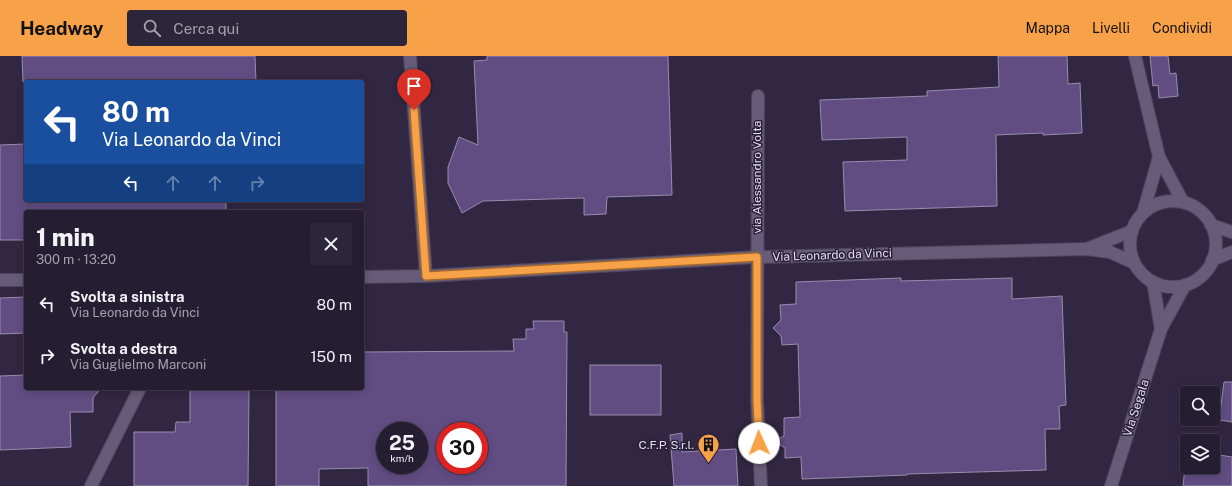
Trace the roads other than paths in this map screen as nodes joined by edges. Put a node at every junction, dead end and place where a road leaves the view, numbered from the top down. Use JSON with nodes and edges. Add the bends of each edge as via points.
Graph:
{"nodes":[{"id":1,"x":410,"y":56,"type":"edge"},
{"id":2,"x":1135,"y":56,"type":"edge"},
{"id":3,"x":758,"y":96,"type":"dead end"},
{"id":4,"x":1159,"y":157,"type":"junction"},
{"id":5,"x":1183,"y":202,"type":"junction"},
{"id":6,"x":1143,"y":213,"type":"junction"},
{"id":7,"x":1211,"y":225,"type":"junction"},
{"id":8,"x":1132,"y":231,"type":"junction"},
{"id":9,"x":1232,"y":232,"type":"edge"},
{"id":10,"x":1086,"y":249,"type":"junction"},
{"id":11,"x":1232,"y":252,"type":"edge"},
{"id":12,"x":757,"y":257,"type":"junction"},
{"id":13,"x":1212,"y":260,"type":"junction"},
{"id":14,"x":1134,"y":263,"type":"junction"},
{"id":15,"x":426,"y":276,"type":"junction"},
{"id":16,"x":364,"y":277,"type":"edge"},
{"id":17,"x":0,"y":280,"type":"edge"},
{"id":18,"x":24,"y":280,"type":"edge"},
{"id":19,"x":1153,"y":282,"type":"junction"},
{"id":20,"x":1186,"y":285,"type":"junction"},
{"id":21,"x":1161,"y":329,"type":"junction"},
{"id":22,"x":139,"y":390,"type":"edge"},
{"id":23,"x":91,"y":486,"type":"edge"},
{"id":24,"x":761,"y":486,"type":"edge"},
{"id":25,"x":1111,"y":486,"type":"edge"}],
"edges":[{"from":1,"to":15,"type":"street"},
{"from":2,"to":4,"type":"street"},
{"from":3,"to":12,"type":"street","name":"via Alessandro Volta"},
{"from":4,"to":5,"type":"street"},
{"from":4,"to":6,"type":"street"},
{"from":5,"to":6,"type":"street","via":[[1169,201],[1155,205]]},
{"from":5,"to":7,"type":"street","name":"Via Segala","via":[[1195,207]]},
{"from":6,"to":8,"type":"street"},
{"from":7,"to":9,"type":"street"},
{"from":7,"to":13,"type":"street","name":"Via Segala","via":[[1215,236]]},
{"from":8,"to":10,"type":"street","name":"Via Leonardo da Vinci"},
{"from":8,"to":14,"type":"street","via":[[1130,247]]},
{"from":10,"to":12,"type":"street","name":"Via Leonardo da Vinci"},
{"from":10,"to":14,"type":"street","name":"Via Leonardo da Vinci","via":[[1110,252]]},
{"from":11,"to":13,"type":"street"},
{"from":12,"to":15,"type":"street","name":"Via Leonardo da Vinci"},
{"from":12,"to":24,"type":"street","name":"via Alessandro Volta","via":[[757,400]]},
{"from":13,"to":20,"type":"street","name":"Via Segala","via":[[1206,271]]},
{"from":14,"to":19,"type":"street","name":"Via Segala","via":[[1139,271]]},
{"from":15,"to":16,"type":"street","name":"Via Leonardo da Vinci"},
{"from":17,"to":18,"type":"street"},
{"from":19,"to":20,"type":"street","name":"Via Segala","via":[[1164,286]]},
{"from":19,"to":21,"type":"street","name":"Via Segala"},
{"from":20,"to":21,"type":"street","name":"Via Segala"},
{"from":21,"to":25,"type":"street","name":"Via Segala"},
{"from":22,"to":23,"type":"street"}]}
